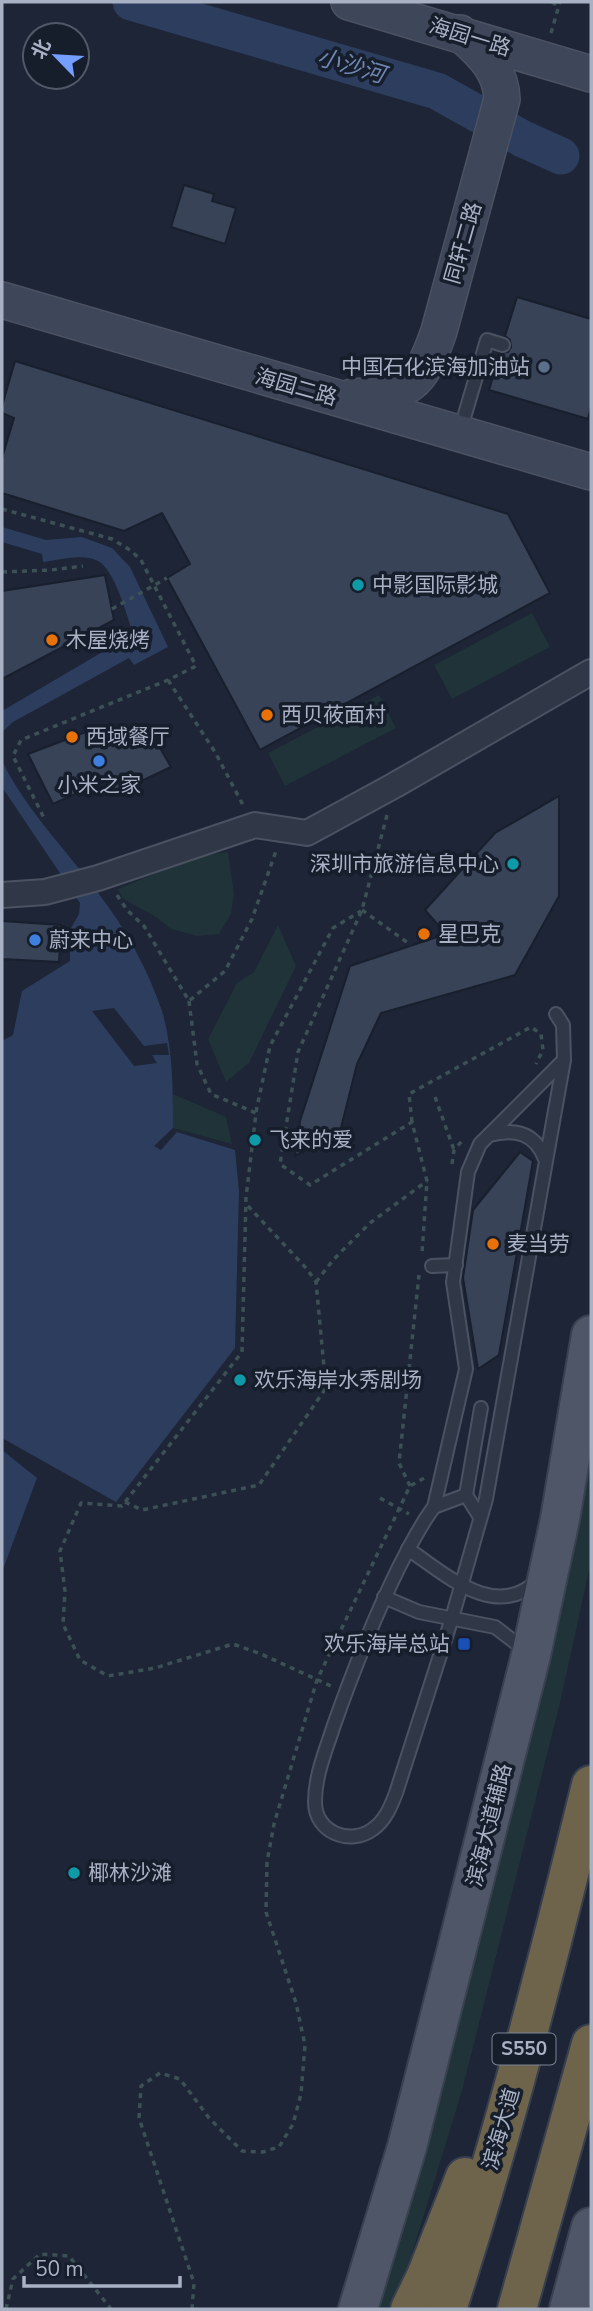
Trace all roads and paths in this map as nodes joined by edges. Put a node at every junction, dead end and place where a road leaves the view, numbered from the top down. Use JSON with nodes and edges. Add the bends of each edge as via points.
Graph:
{"nodes":[{"id":1,"x":349,"y":2,"type":"edge"},
{"id":2,"x":552,"y":2,"type":"edge"},
{"id":3,"x":559,"y":4,"type":"edge"},
{"id":4,"x":460,"y":33,"type":"junction"},
{"id":5,"x":551,"y":33,"type":"dead end"},
{"id":6,"x":591,"y":74,"type":"edge"},
{"id":7,"x":3,"y":302,"type":"edge"},
{"id":8,"x":502,"y":345,"type":"dead end"},
{"id":9,"x":334,"y":398,"type":"junction"},
{"id":10,"x":459,"y":433,"type":"junction"},
{"id":11,"x":591,"y":472,"type":"edge"},
{"id":12,"x":2,"y":509,"type":"edge"},
{"id":13,"x":83,"y":566,"type":"dead end"},
{"id":14,"x":2,"y":572,"type":"edge"},
{"id":15,"x":167,"y":578,"type":"dead end"},
{"id":16,"x":112,"y":609,"type":"dead end"},
{"id":17,"x":591,"y":672,"type":"edge"},
{"id":18,"x":169,"y":680,"type":"junction"},
{"id":19,"x":395,"y":785,"type":"junction"},
{"id":20,"x":44,"y":818,"type":"dead end"},
{"id":21,"x":255,"y":825,"type":"junction"},
{"id":22,"x":283,"y":830,"type":"junction"},
{"id":23,"x":102,"y":876,"type":"junction"},
{"id":24,"x":2,"y":895,"type":"edge"},
{"id":25,"x":362,"y":910,"type":"junction"},
{"id":26,"x":411,"y":945,"type":"dead end"},
{"id":27,"x":189,"y":1001,"type":"junction"},
{"id":28,"x":556,"y":1014,"type":"dead end"},
{"id":29,"x":564,"y":1060,"type":"junction"},
{"id":30,"x":435,"y":1097,"type":"dead end"},
{"id":31,"x":256,"y":1113,"type":"junction"},
{"id":32,"x":486,"y":1136,"type":"junction"},
{"id":33,"x":454,"y":1150,"type":"dead end"},
{"id":34,"x":545,"y":1159,"type":"junction"},
{"id":35,"x":427,"y":1181,"type":"junction"},
{"id":36,"x":246,"y":1204,"type":"junction"},
{"id":37,"x":426,"y":1263,"type":"joint"},
{"id":38,"x":456,"y":1265,"type":"junction"},
{"id":39,"x":419,"y":1273,"type":"dead end"},
{"id":40,"x":316,"y":1282,"type":"junction"},
{"id":41,"x":591,"y":1335,"type":"edge"},
{"id":42,"x":481,"y":1408,"type":"dead end"},
{"id":43,"x":410,"y":1486,"type":"dead end"},
{"id":44,"x":466,"y":1495,"type":"junction"},
{"id":45,"x":380,"y":1498,"type":"dead end"},
{"id":46,"x":125,"y":1502,"type":"junction"},
{"id":47,"x":434,"y":1507,"type":"junction"},
{"id":48,"x":398,"y":1508,"type":"junction"},
{"id":49,"x":480,"y":1517,"type":"junction"},
{"id":50,"x":423,"y":1521,"type":"junction"},
{"id":51,"x":408,"y":1549,"type":"junction"},
{"id":52,"x":550,"y":1567,"type":"junction"},
{"id":53,"x":462,"y":1585,"type":"junction"},
{"id":54,"x":384,"y":1597,"type":"junction"},
{"id":55,"x":452,"y":1618,"type":"junction"},
{"id":56,"x":531,"y":1655,"type":"junction"},
{"id":57,"x":317,"y":1680,"type":"junction"},
{"id":58,"x":346,"y":1691,"type":"junction"},
{"id":59,"x":591,"y":1785,"type":"edge"},
{"id":60,"x":541,"y":1990,"type":"junction"},
{"id":61,"x":591,"y":2044,"type":"edge"},
{"id":62,"x":591,"y":2227,"type":"edge"},
{"id":63,"x":6,"y":2309,"type":"edge"},
{"id":64,"x":111,"y":2309,"type":"edge"},
{"id":65,"x":192,"y":2309,"type":"edge"},
{"id":66,"x":358,"y":2309,"type":"edge"},
{"id":67,"x":410,"y":2309,"type":"edge"},
{"id":68,"x":447,"y":2309,"type":"edge"},
{"id":69,"x":517,"y":2309,"type":"edge"},
{"id":70,"x":569,"y":2309,"type":"edge"}],
"edges":[{"from":1,"to":4,"type":"street","name":"海园一路"},
{"from":2,"to":3,"type":"path"},
{"from":3,"to":5,"type":"path"},
{"from":4,"to":6,"type":"street","name":"海园一路"},
{"from":4,"to":9,"type":"street","name":"同轩二路","via":[[490,63],[502,99],[439,331],[425,366],[405,388],[388,394]]},
{"from":7,"to":9,"type":"street","name":"海园二路"},
{"from":8,"to":10,"type":"lane","via":[[487,340]]},
{"from":9,"to":10,"type":"street","name":"海园二路"},
{"from":10,"to":11,"type":"street","name":"海园二路"},
{"from":12,"to":18,"type":"path","via":[[112,539],[141,560],[196,666]]},
{"from":13,"to":14,"type":"path"},
{"from":15,"to":16,"type":"path","bridge":true},
{"from":17,"to":19,"type":"street"},
{"from":18,"to":20,"type":"path","via":[[21,740],[13,756]]},
{"from":18,"to":21,"type":"path"},
{"from":19,"to":22,"type":"street","via":[[307,833]]},
{"from":19,"to":25,"type":"path"},
{"from":21,"to":22,"type":"street"},
{"from":21,"to":23,"type":"street"},
{"from":22,"to":27,"type":"path","via":[[252,919],[225,971]]},
{"from":23,"to":24,"type":"street","via":[[46,892]]},
{"from":23,"to":27,"type":"path","via":[[144,926]]},
{"from":25,"to":26,"type":"path"},
{"from":25,"to":31,"type":"path","via":[[332,928],[270,1046]]},
{"from":25,"to":35,"type":"path","via":[[298,1052],[280,1164],[310,1185],[412,1122]]},
{"from":27,"to":31,"type":"path","via":[[197,1064],[211,1094]]},
{"from":28,"to":29,"type":"lane","via":[[563,1025]]},
{"from":29,"to":32,"type":"lane"},
{"from":29,"to":34,"type":"lane"},
{"from":30,"to":33,"type":"path"},
{"from":31,"to":36,"type":"path"},
{"from":32,"to":34,"type":"lane","via":[[524,1134],[541,1148]]},
{"from":32,"to":38,"type":"lane","via":[[468,1172]]},
{"from":34,"to":49,"type":"lane"},
{"from":35,"to":37,"type":"path"},
{"from":35,"to":40,"type":"path","via":[[370,1223]]},
{"from":36,"to":40,"type":"path"},
{"from":36,"to":46,"type":"path","via":[[242,1352]]},
{"from":37,"to":38,"type":"lane"},
{"from":38,"to":47,"type":"lane","via":[[453,1282],[466,1369]]},
{"from":39,"to":43,"type":"path","via":[[399,1463]]},
{"from":40,"to":46,"type":"path","via":[[326,1388],[259,1485],[142,1510]]},
{"from":41,"to":52,"type":"main road","name":"滨海大道辅路"},
{"from":42,"to":44,"type":"lane"},
{"from":44,"to":47,"type":"lane"},
{"from":44,"to":49,"type":"lane"},
{"from":45,"to":48,"type":"path"},
{"from":46,"to":57,"type":"path","via":[[122,1506],[81,1503],[60,1551],[63,1624],[80,1660],[108,1676],[155,1668],[233,1644]]},
{"from":47,"to":50,"type":"lane"},
{"from":48,"to":50,"type":"path"},
{"from":48,"to":57,"type":"path"},
{"from":49,"to":53,"type":"lane"},
{"from":50,"to":51,"type":"lane"},
{"from":51,"to":53,"type":"lane"},
{"from":51,"to":54,"type":"lane"},
{"from":52,"to":53,"type":"lane","via":[[529,1588],[510,1597],[486,1595]]},
{"from":52,"to":56,"type":"main road","name":"滨海大道辅路"},
{"from":53,"to":55,"type":"lane"},
{"from":54,"to":55,"type":"lane","via":[[419,1612]]},
{"from":54,"to":58,"type":"lane"},
{"from":55,"to":56,"type":"lane","via":[[495,1627]]},
{"from":55,"to":58,"type":"lane","via":[[396,1793],[376,1828],[355,1838],[337,1836],[324,1825],[315,1806],[316,1779]]},
{"from":56,"to":66,"type":"main road","name":"滨海大道辅路","via":[[407,2147]]},
{"from":57,"to":58,"type":"path"},
{"from":57,"to":65,"type":"path","via":[[267,1862],[266,1912],[305,2045],[302,2094],[293,2124],[279,2147],[242,2151],[180,2079],[160,2073],[141,2086],[139,2118],[194,2283]]},
{"from":59,"to":60,"type":"highway","name":"滨海大道","number":"S550"},
{"from":60,"to":67,"type":"highway"},
{"from":60,"to":68,"type":"highway","name":"滨海大道","number":"S550"},
{"from":61,"to":69,"type":"highway","number":"S550"},
{"from":62,"to":70,"type":"main road"},
{"from":63,"to":64,"type":"path","via":[[13,2280],[40,2254],[69,2256]]}]}
